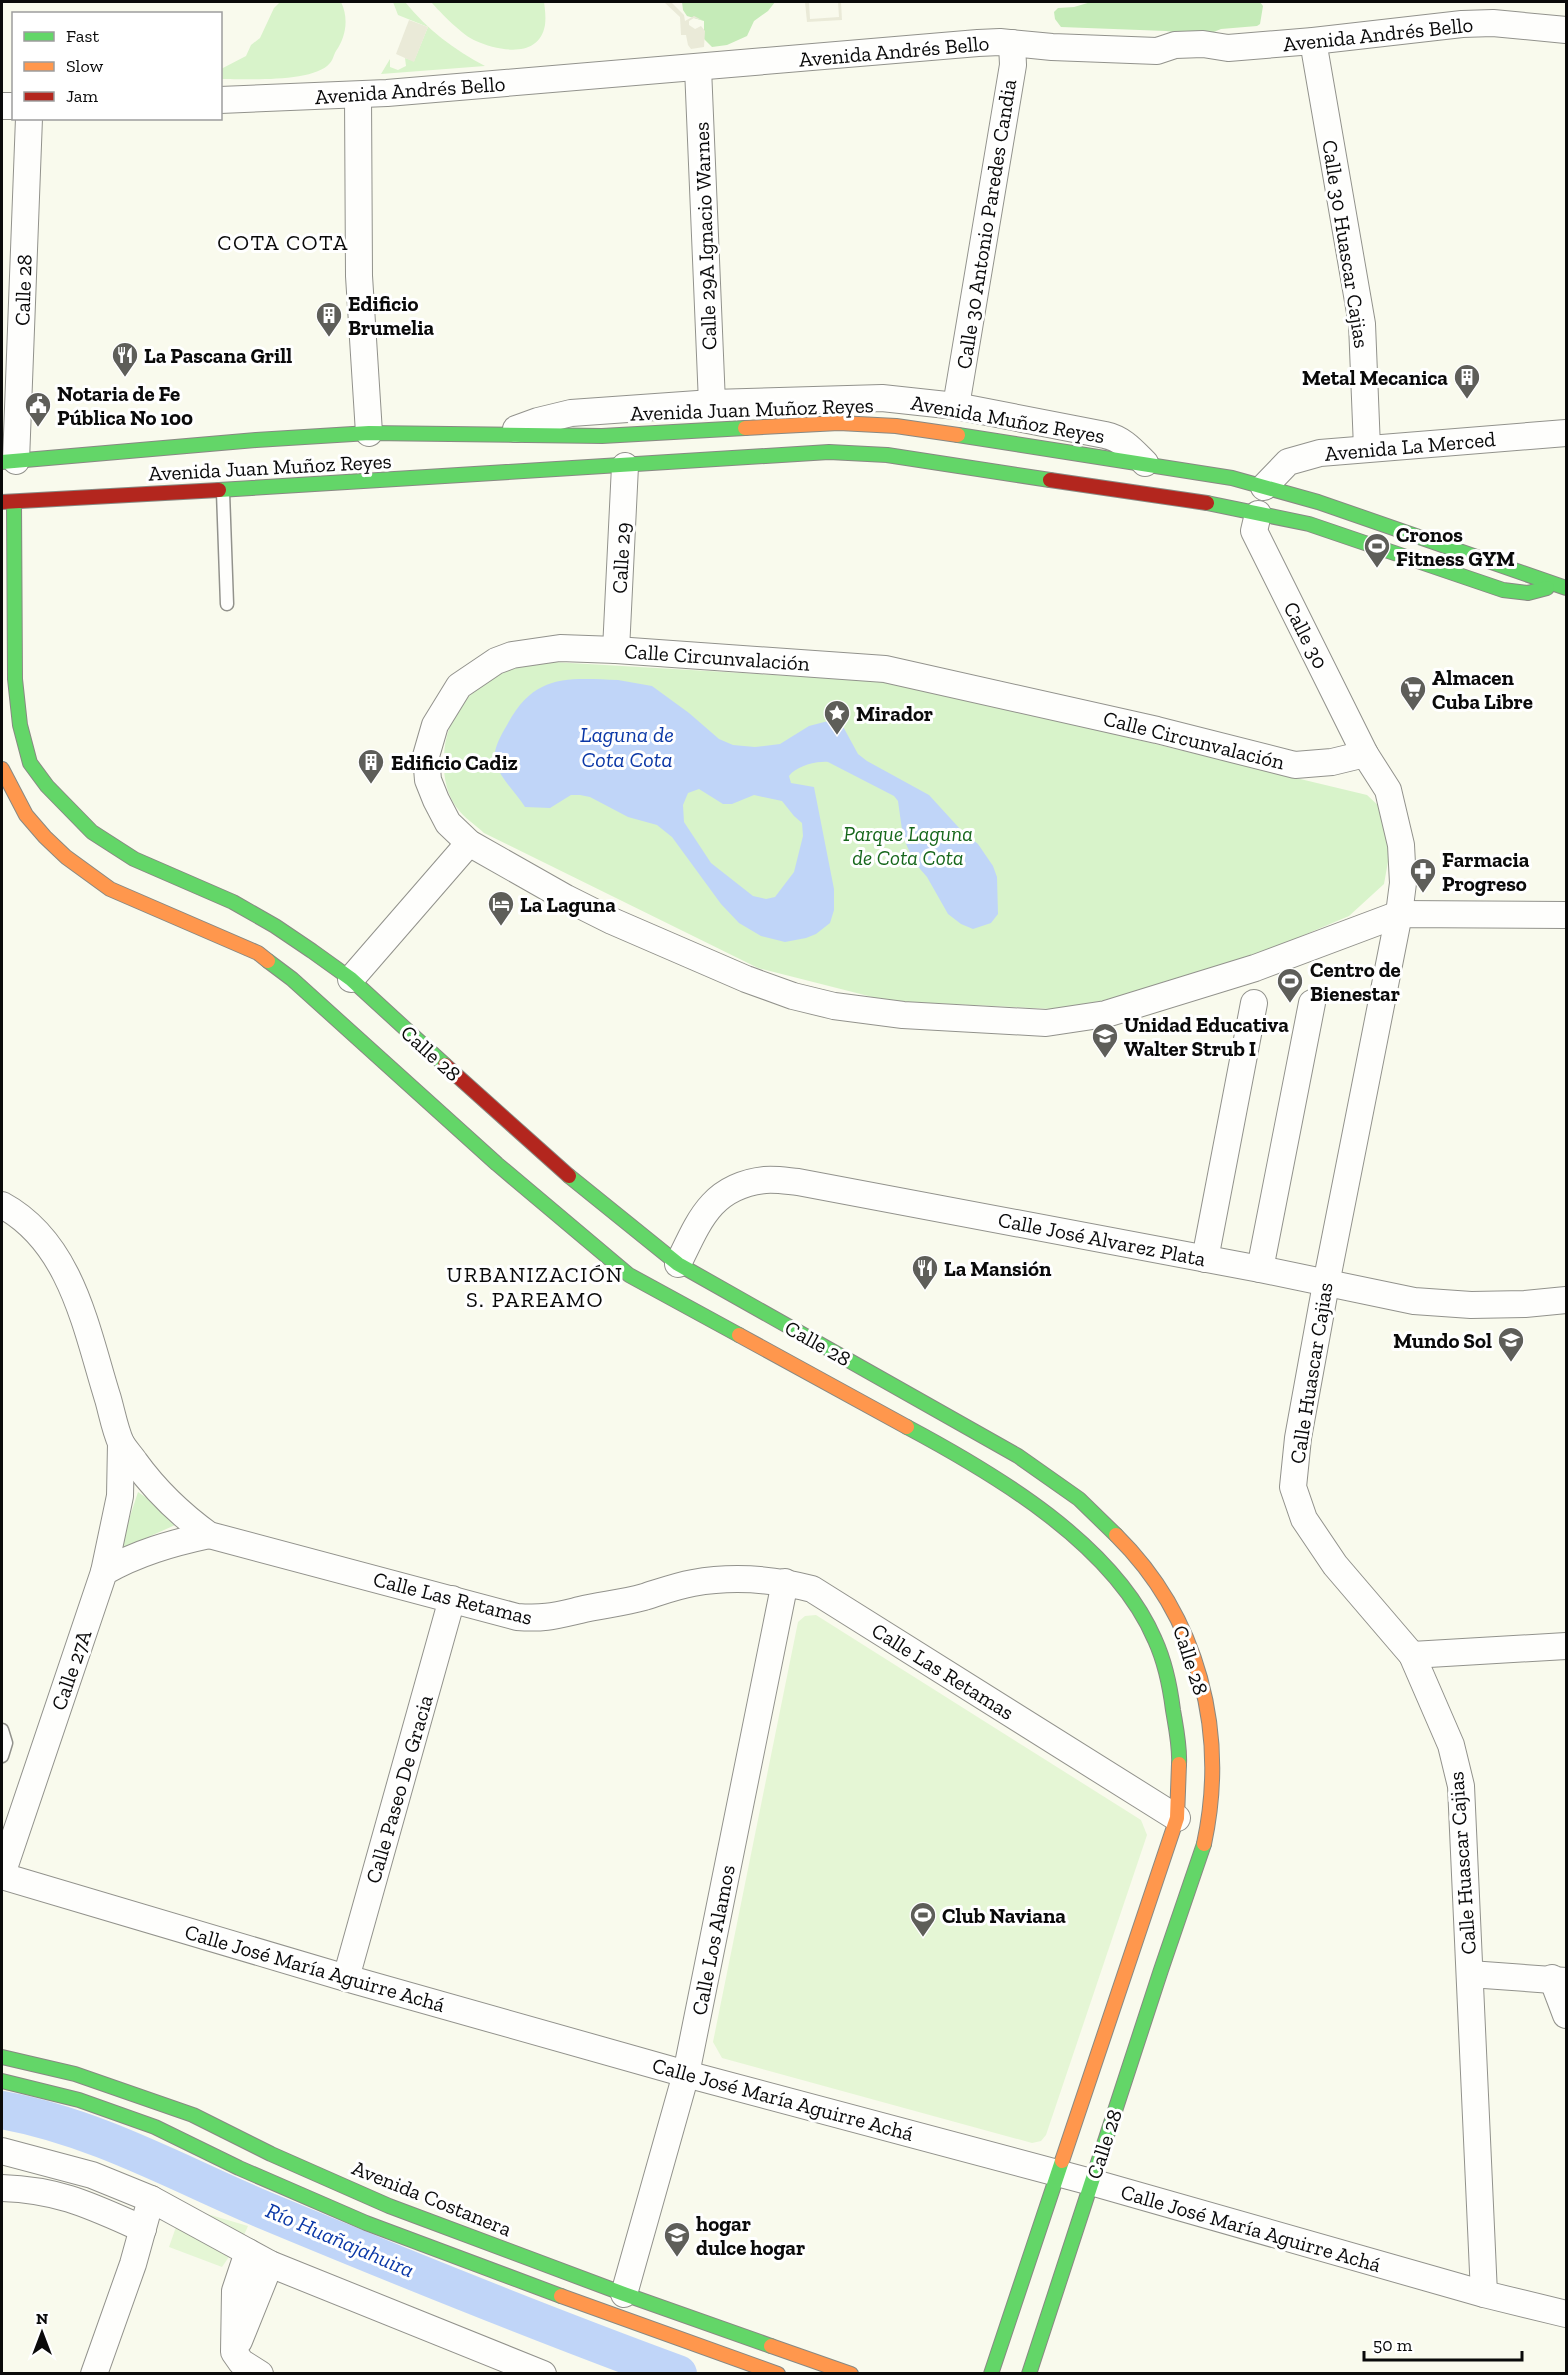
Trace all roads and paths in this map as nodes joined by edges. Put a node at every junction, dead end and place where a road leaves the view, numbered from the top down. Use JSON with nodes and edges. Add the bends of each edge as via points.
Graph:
{"nodes":[{"id":1,"x":1566,"y":30,"type":"edge"},
{"id":2,"x":1313,"y":41,"type":"junction"},
{"id":3,"x":1012,"y":43,"type":"junction"},
{"id":4,"x":698,"y":68,"type":"junction"},
{"id":5,"x":358,"y":96,"type":"junction"},
{"id":6,"x":222,"y":99,"type":"edge"},
{"id":7,"x":29,"y":120,"type":"edge"},
{"id":8,"x":712,"y":403,"type":"junction"},
{"id":9,"x":956,"y":406,"type":"junction"},
{"id":10,"x":369,"y":433,"type":"junction"},
{"id":11,"x":1566,"y":433,"type":"edge"},
{"id":12,"x":505,"y":434,"type":"junction"},
{"id":13,"x":1367,"y":448,"type":"junction"},
{"id":14,"x":1145,"y":463,"type":"junction"},
{"id":15,"x":625,"y":466,"type":"junction"},
{"id":16,"x":9,"y":467,"type":"edge"},
{"id":17,"x":1264,"y":487,"type":"junction"},
{"id":18,"x":223,"y":490,"type":"junction"},
{"id":19,"x":10,"y":498,"type":"edge"},
{"id":20,"x":1258,"y":513,"type":"junction"},
{"id":21,"x":1560,"y":587,"type":"edge"},
{"id":22,"x":227,"y":604,"type":"dead end"},
{"id":23,"x":616,"y":650,"type":"junction"},
{"id":24,"x":1365,"y":754,"type":"junction"},
{"id":25,"x":30,"y":763,"type":"junction"},
{"id":26,"x":3,"y":778,"type":"edge"},
{"id":27,"x":469,"y":843,"type":"junction"},
{"id":28,"x":1399,"y":914,"type":"junction"},
{"id":29,"x":1566,"y":915,"type":"edge"},
{"id":30,"x":302,"y":965,"type":"junction"},
{"id":31,"x":351,"y":979,"type":"junction"},
{"id":32,"x":1254,"y":1003,"type":"dead end"},
{"id":33,"x":1312,"y":1003,"type":"dead end"},
{"id":34,"x":2,"y":1204,"type":"edge"},
{"id":35,"x":1205,"y":1259,"type":"junction"},
{"id":36,"x":1260,"y":1269,"type":"junction"},
{"id":37,"x":669,"y":1279,"type":"junction"},
{"id":38,"x":1326,"y":1284,"type":"junction"},
{"id":39,"x":1566,"y":1300,"type":"edge"},
{"id":40,"x":933,"y":1406,"type":"junction"},
{"id":41,"x":917,"y":1432,"type":"junction"},
{"id":42,"x":121,"y":1443,"type":"junction"},
{"id":43,"x":209,"y":1535,"type":"junction"},
{"id":44,"x":1126,"y":1545,"type":"junction"},
{"id":45,"x":1105,"y":1566,"type":"junction"},
{"id":46,"x":104,"y":1572,"type":"junction"},
{"id":47,"x":785,"y":1582,"type":"junction"},
{"id":48,"x":452,"y":1599,"type":"junction"},
{"id":49,"x":1566,"y":1646,"type":"edge"},
{"id":50,"x":1412,"y":1655,"type":"junction"},
{"id":51,"x":2,"y":1730,"type":"edge"},
{"id":52,"x":2,"y":1755,"type":"edge"},
{"id":53,"x":1193,"y":1820,"type":"junction"},
{"id":54,"x":2,"y":1875,"type":"edge"},
{"id":55,"x":1145,"y":1964,"type":"junction"},
{"id":56,"x":1470,"y":1974,"type":"junction"},
{"id":57,"x":346,"y":1978,"type":"junction"},
{"id":58,"x":1559,"y":1979,"type":"edge"},
{"id":59,"x":1566,"y":2015,"type":"edge"},
{"id":60,"x":2,"y":2056,"type":"edge"},
{"id":61,"x":686,"y":2074,"type":"junction"},
{"id":62,"x":2,"y":2081,"type":"edge"},
{"id":63,"x":2,"y":2151,"type":"edge"},
{"id":64,"x":1058,"y":2174,"type":"junction"},
{"id":65,"x":1092,"y":2182,"type":"junction"},
{"id":66,"x":2,"y":2188,"type":"edge"},
{"id":67,"x":151,"y":2199,"type":"junction"},
{"id":68,"x":143,"y":2229,"type":"junction"},
{"id":69,"x":259,"y":2258,"type":"junction"},
{"id":70,"x":1484,"y":2294,"type":"junction"},
{"id":71,"x":620,"y":2305,"type":"junction"},
{"id":72,"x":1566,"y":2314,"type":"edge"},
{"id":73,"x":94,"y":2373,"type":"edge"},
{"id":74,"x":260,"y":2373,"type":"edge"},
{"id":75,"x":543,"y":2373,"type":"edge"},
{"id":76,"x":778,"y":2373,"type":"edge"},
{"id":77,"x":851,"y":2373,"type":"edge"},
{"id":78,"x":991,"y":2373,"type":"edge"},
{"id":79,"x":1029,"y":2373,"type":"edge"}],
"edges":[{"from":1,"to":2,"type":"street","name":"Avenida Andrés Bello","via":[[1462,24]]},
{"from":2,"to":3,"type":"street","name":"Avenida Andrés Bello","via":[[1228,48],[1175,45],[1157,51]]},
{"from":2,"to":13,"type":"street","name":"Calle 30 Huascar Cajias","via":[[1362,324]]},
{"from":3,"to":4,"type":"street","name":"Avenida Andrés Bello"},
{"from":3,"to":9,"type":"street","name":"Calle 30 Antonio Paredes Candia","via":[[1013,64]]},
{"from":4,"to":5,"type":"street","name":"Avenida Andrés Bello"},
{"from":4,"to":8,"type":"street","name":"Calle 29A Ignacio Warnes"},
{"from":5,"to":6,"type":"street","name":"Avenida Andrés Bello"},
{"from":5,"to":10,"type":"street","via":[[359,276]]},
{"from":7,"to":16,"type":"street","name":"Calle 28"},
{"from":8,"to":9,"type":"street","name":"Avenida Muñoz Reyes","via":[[882,399]]},
{"from":8,"to":12,"type":"street","name":"Avenida Muñoz Reyes","via":[[571,413]]},
{"from":9,"to":14,"type":"street","name":"Avenida Muñoz Reyes","via":[[1117,438]]},
{"from":10,"to":12,"type":"main road","name":"Avenida Juan Muñoz Reyes"},
{"from":10,"to":16,"type":"main road","name":"Avenida Juan Muñoz Reyes","via":[[256,440]]},
{"from":11,"to":13,"type":"street","name":"Avenida La Merced"},
{"from":12,"to":14,"type":"main road","name":"Avenida Juan Muñoz Reyes","via":[[602,436],[839,423],[897,426]]},
{"from":13,"to":17,"type":"street","name":"Avenida La Merced","via":[[1320,453],[1288,462]]},
{"from":14,"to":17,"type":"main road","name":"Avenida Juan Muñoz Reyes"},
{"from":15,"to":18,"type":"main road","name":"Avenida Juan Muñoz Reyes"},
{"from":15,"to":20,"type":"main road","name":"Avenida Juan Muñoz Reyes","via":[[829,452],[887,455]]},
{"from":15,"to":23,"type":"street","name":"Calle 29"},
{"from":17,"to":20,"type":"main road"},
{"from":17,"to":21,"type":"main road","name":"Avenida Juan Muñoz Reyes"},
{"from":18,"to":19,"type":"main road","name":"Avenida Juan Muñoz Reyes"},
{"from":18,"to":22,"type":"lane"},
{"from":19,"to":25,"type":"main road","name":"Calle 28","via":[[16,726]]},
{"from":20,"to":21,"type":"main road","name":"Avenida Juan Muñoz Reyes","via":[[1309,524],[1503,590],[1528,593]]},
{"from":20,"to":24,"type":"street","name":"Calle 30","via":[[1254,531]]},
{"from":23,"to":24,"type":"street","name":"Calle Circunvalación","via":[[885,669],[1295,765]]},
{"from":23,"to":27,"type":"street","name":"Calle Circunvalación","via":[[560,648],[512,655],[459,686],[435,725],[426,756],[428,780],[436,800],[448,823]]},
{"from":24,"to":28,"type":"street","via":[[1388,790],[1401,845],[1403,883]]},
{"from":25,"to":26,"type":"main road"},
{"from":25,"to":30,"type":"main road","name":"Calle 28","via":[[92,832],[134,859],[233,902],[276,926]]},
{"from":26,"to":30,"type":"main road","name":"Calle 28","via":[[45,837],[110,889],[258,953]]},
{"from":27,"to":28,"type":"street","name":"Calle Circunvalación","via":[[566,898],[746,979],[834,1006],[903,1016],[1046,1023],[1106,1014],[1255,968]]},
{"from":27,"to":31,"type":"street"},
{"from":28,"to":29,"type":"street"},
{"from":28,"to":38,"type":"street","name":"Calle Huascar Cajias"},
{"from":30,"to":31,"type":"main road","name":"Calle 28"},
{"from":30,"to":37,"type":"main road","name":"Calle 28","via":[[497,1164],[629,1275]]},
{"from":31,"to":37,"type":"main road","name":"Calle 28","via":[[549,1160]]},
{"from":32,"to":35,"type":"street"},
{"from":33,"to":36,"type":"street"},
{"from":34,"to":42,"type":"street","name":"Calle Las Retamas","via":[[40,1234],[62,1265],[79,1305]]},
{"from":35,"to":36,"type":"street","name":"Calle José Alvarez Plata"},
{"from":35,"to":37,"type":"street","name":"Calle José Alvarez Plata","via":[[798,1182],[765,1180],[726,1191],[703,1215]]},
{"from":36,"to":38,"type":"street","name":"Calle José Alvarez Plata"},
{"from":37,"to":40,"type":"main road","name":"Calle 28"},
{"from":37,"to":41,"type":"main road","name":"Calle 28","via":[[708,1317]]},
{"from":38,"to":39,"type":"street","name":"Calle José Alvarez Plata","via":[[1414,1301],[1471,1305]]},
{"from":38,"to":50,"type":"street","name":"Calle Huascar Cajias","via":[[1293,1487],[1304,1519],[1335,1565]]},
{"from":40,"to":41,"type":"main road"},
{"from":40,"to":44,"type":"main road","name":"Calle 28","via":[[1018,1456],[1079,1499]]},
{"from":41,"to":45,"type":"main road","name":"Calle 28","via":[[1056,1520]]},
{"from":42,"to":43,"type":"street","name":"Calle Las Retamas","via":[[152,1485],[185,1518]]},
{"from":42,"to":46,"type":"street","name":"Calle 27A","via":[[120,1496]]},
{"from":43,"to":46,"type":"street","via":[[154,1549]]},
{"from":43,"to":48,"type":"street","name":"Calle Las Retamas"},
{"from":44,"to":45,"type":"main road"},
{"from":44,"to":53,"type":"main road","name":"Calle 28","via":[[1162,1589],[1192,1648],[1202,1683],[1213,1785]]},
{"from":45,"to":53,"type":"main road","name":"Calle 28","via":[[1132,1600],[1155,1639],[1170,1682]]},
{"from":46,"to":54,"type":"street","name":"Calle 27A"},
{"from":47,"to":48,"type":"street","name":"Calle Las Retamas","via":[[743,1579],[693,1583],[542,1619],[517,1617]]},
{"from":47,"to":53,"type":"street","name":"Calle Las Retamas","via":[[812,1589]]},
{"from":47,"to":61,"type":"street","name":"Calle Los Alamos"},
{"from":48,"to":57,"type":"street","name":"Calle Paseo De Gracia"},
{"from":49,"to":50,"type":"street"},
{"from":50,"to":56,"type":"street","name":"Calle Huascar Cajias","via":[[1451,1745],[1461,1786]]},
{"from":51,"to":52,"type":"lane","via":[[6,1743]]},
{"from":53,"to":55,"type":"main road","name":"Calle 28"},
{"from":53,"to":55,"type":"main road","name":"Calle 28","via":[[1202,1856]]},
{"from":54,"to":57,"type":"street","name":"Calle José María Aguirre Achá"},
{"from":55,"to":64,"type":"main road","name":"Calle 28"},
{"from":55,"to":65,"type":"main road","name":"Calle 28"},
{"from":56,"to":58,"type":"street"},
{"from":56,"to":70,"type":"street","name":"Calle Huascar Cajias"},
{"from":57,"to":61,"type":"street","name":"Calle José María Aguirre Achá"},
{"from":58,"to":59,"type":"street"},
{"from":60,"to":71,"type":"main road","name":"Avenida Costanera","via":[[75,2074],[194,2115],[272,2154]]},
{"from":61,"to":64,"type":"street","name":"Calle José María Aguirre Achá"},
{"from":61,"to":71,"type":"street","name":"Calle Los Alamos"},
{"from":62,"to":71,"type":"main road","name":"Avenida Costanera","via":[[79,2100],[155,2127],[366,2223]]},
{"from":63,"to":67,"type":"street","via":[[92,2175]]},
{"from":64,"to":65,"type":"street","name":"Calle José María Aguirre Achá"},
{"from":64,"to":78,"type":"main road","name":"Calle 28"},
{"from":65,"to":70,"type":"street","name":"Calle José María Aguirre Achá"},
{"from":65,"to":79,"type":"main road","name":"Calle 28"},
{"from":66,"to":68,"type":"street","via":[[29,2189],[74,2199]]},
{"from":67,"to":68,"type":"street"},
{"from":67,"to":69,"type":"street"},
{"from":68,"to":73,"type":"street"},
{"from":69,"to":74,"type":"street","via":[[236,2291],[234,2352],[240,2362]]},
{"from":69,"to":75,"type":"street"},
{"from":70,"to":72,"type":"street","name":"Calle José María Aguirre Achá"},
{"from":71,"to":76,"type":"main road","name":"Avenida Costanera"},
{"from":71,"to":77,"type":"main road","name":"Avenida Costanera"}]}
